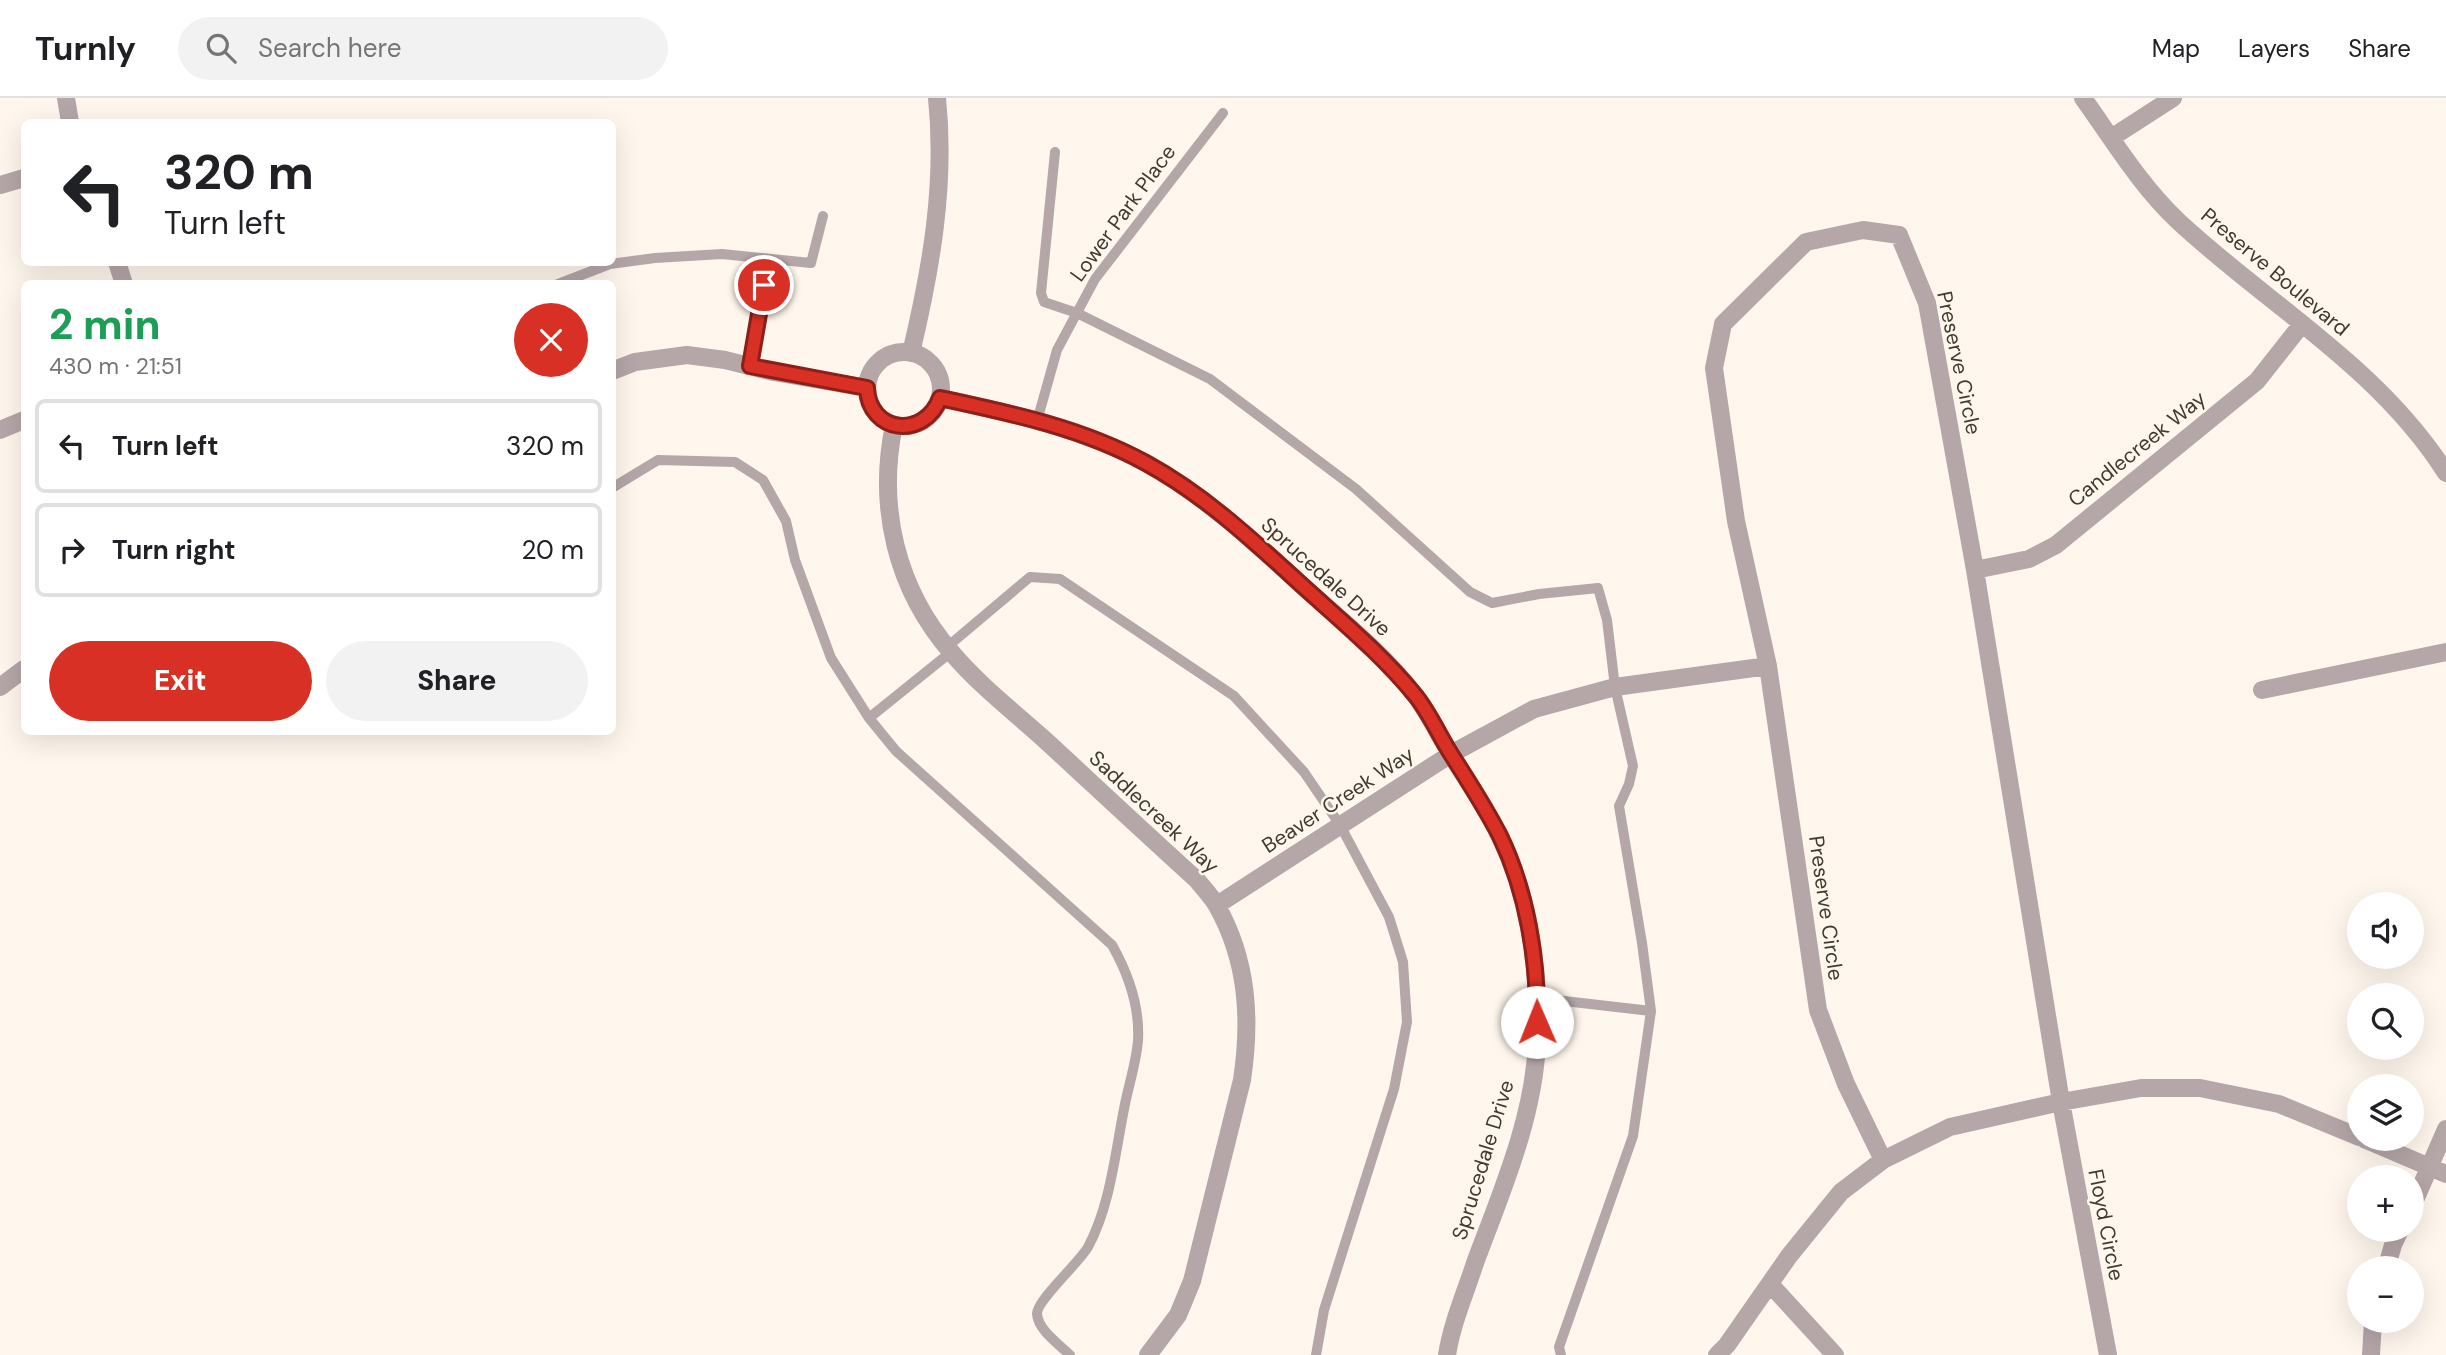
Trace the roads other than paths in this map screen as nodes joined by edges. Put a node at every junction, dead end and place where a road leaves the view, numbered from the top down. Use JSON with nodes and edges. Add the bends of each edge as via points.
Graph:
{"nodes":[{"id":1,"x":66,"y":98,"type":"edge"},
{"id":2,"x":937,"y":98,"type":"edge"},
{"id":3,"x":2083,"y":98,"type":"edge"},
{"id":4,"x":2172,"y":98,"type":"edge"},
{"id":5,"x":1223,"y":113,"type":"dead end"},
{"id":6,"x":70,"y":119,"type":"edge"},
{"id":7,"x":2111,"y":138,"type":"junction"},
{"id":8,"x":1055,"y":152,"type":"dead end"},
{"id":9,"x":21,"y":179,"type":"edge"},
{"id":10,"x":0,"y":185,"type":"edge"},
{"id":11,"x":823,"y":216,"type":"dead end"},
{"id":12,"x":769,"y":259,"type":"junction"},
{"id":13,"x":616,"y":263,"type":"edge"},
{"id":14,"x":605,"y":266,"type":"edge"},
{"id":15,"x":568,"y":280,"type":"edge"},
{"id":16,"x":1077,"y":313,"type":"junction"},
{"id":17,"x":2302,"y":324,"type":"junction"},
{"id":18,"x":911,"y":353,"type":"junction"},
{"id":19,"x":750,"y":366,"type":"junction"},
{"id":20,"x":616,"y":369,"type":"edge"},
{"id":21,"x":867,"y":388,"type":"junction"},
{"id":22,"x":940,"y":398,"type":"junction"},
{"id":23,"x":21,"y":421,"type":"edge"},
{"id":24,"x":1037,"y":421,"type":"junction"},
{"id":25,"x":894,"y":425,"type":"junction"},
{"id":26,"x":0,"y":430,"type":"edge"},
{"id":27,"x":2446,"y":473,"type":"edge"},
{"id":28,"x":616,"y":486,"type":"edge"},
{"id":29,"x":1975,"y":570,"type":"junction"},
{"id":30,"x":949,"y":650,"type":"junction"},
{"id":31,"x":2446,"y":652,"type":"edge"},
{"id":32,"x":1768,"y":666,"type":"junction"},
{"id":33,"x":21,"y":671,"type":"edge"},
{"id":34,"x":0,"y":687,"type":"edge"},
{"id":35,"x":1615,"y":687,"type":"junction"},
{"id":36,"x":2262,"y":690,"type":"dead end"},
{"id":37,"x":869,"y":718,"type":"junction"},
{"id":38,"x":1451,"y":754,"type":"junction"},
{"id":39,"x":1340,"y":825,"type":"junction"},
{"id":40,"x":1217,"y":905,"type":"junction"},
{"id":41,"x":1538,"y":998,"type":"junction"},
{"id":42,"x":1651,"y":1011,"type":"junction"},
{"id":43,"x":2061,"y":1102,"type":"junction"},
{"id":44,"x":2446,"y":1129,"type":"edge"},
{"id":45,"x":2347,"y":1132,"type":"edge"},
{"id":46,"x":2391,"y":1151,"type":"edge"},
{"id":47,"x":1883,"y":1160,"type":"junction"},
{"id":48,"x":2438,"y":1171,"type":"edge"},
{"id":49,"x":2424,"y":1190,"type":"edge"},
{"id":50,"x":1770,"y":1284,"type":"junction"},
{"id":51,"x":2372,"y":1333,"type":"edge"},
{"id":52,"x":1070,"y":1355,"type":"edge"},
{"id":53,"x":1148,"y":1355,"type":"edge"},
{"id":54,"x":1316,"y":1355,"type":"edge"},
{"id":55,"x":1447,"y":1355,"type":"edge"},
{"id":56,"x":1561,"y":1355,"type":"edge"},
{"id":57,"x":1717,"y":1355,"type":"edge"},
{"id":58,"x":1835,"y":1355,"type":"edge"},
{"id":59,"x":2108,"y":1355,"type":"edge"},
{"id":60,"x":2371,"y":1355,"type":"edge"}],
"edges":[{"from":1,"to":6,"type":"street"},
{"from":2,"to":18,"type":"street","via":[[940,184],[936,228]]},
{"from":3,"to":7,"type":"street","name":"Preserve Boulevard"},
{"from":4,"to":7,"type":"street"},
{"from":5,"to":16,"type":"lane","name":"Lower Park Place","via":[[1095,279]]},
{"from":7,"to":17,"type":"street","name":"Preserve Boulevard","via":[[2177,220]]},
{"from":8,"to":16,"type":"lane","via":[[1041,293],[1049,305]]},
{"from":9,"to":10,"type":"street"},
{"from":11,"to":12,"type":"lane","via":[[811,262]]},
{"from":12,"to":13,"type":"lane","via":[[722,254]]},
{"from":12,"to":19,"type":"lane"},
{"from":14,"to":15,"type":"lane"},
{"from":16,"to":24,"type":"lane","name":"Lower Park Place","via":[[1057,349]]},
{"from":16,"to":35,"type":"lane","via":[[1210,379],[1356,489],[1470,592],[1492,603],[1598,588]]},
{"from":17,"to":27,"type":"street","name":"Preserve Boulevard","via":[[2358,370],[2406,420]]},
{"from":17,"to":29,"type":"street","name":"Candlecreek Way","via":[[2257,381],[2056,545],[2029,559]]},
{"from":18,"to":21,"type":"street","via":[[890,355],[878,363]]},
{"from":18,"to":22,"type":"street","via":[[935,370]]},
{"from":19,"to":20,"type":"street","via":[[687,355],[635,362]]},
{"from":19,"to":21,"type":"street"},
{"from":21,"to":25,"type":"street","via":[[872,408]]},
{"from":22,"to":24,"type":"street","name":"Sprucedale Drive"},
{"from":22,"to":25,"type":"street","via":[[925,419]]},
{"from":23,"to":26,"type":"street"},
{"from":24,"to":38,"type":"street","name":"Sprucedale Drive","via":[[1107,444],[1192,491],[1380,657],[1416,697]]},
{"from":25,"to":30,"type":"street","name":"Saddlecreek Way","via":[[887,491],[891,531],[905,579]]},
{"from":28,"to":37,"type":"lane","via":[[658,460],[735,462],[763,480],[786,521],[795,560],[831,658]]},
{"from":29,"to":32,"type":"street","name":"Preserve Circle","via":[[1927,303],[1899,235],[1863,230],[1806,242],[1723,324],[1714,368],[1736,521]]},
{"from":29,"to":43,"type":"street","name":"Preserve Circle"},
{"from":30,"to":37,"type":"lane"},
{"from":30,"to":39,"type":"lane","via":[[1030,577],[1060,579],[1234,696],[1304,772]]},
{"from":30,"to":40,"type":"street","name":"Saddlecreek Way","via":[[1197,880]]},
{"from":31,"to":36,"type":"street"},
{"from":32,"to":35,"type":"street","name":"Beaver Creek Way"},
{"from":32,"to":47,"type":"street","name":"Preserve Circle","via":[[1818,1010],[1846,1084]]},
{"from":33,"to":34,"type":"street"},
{"from":35,"to":38,"type":"street","name":"Beaver Creek Way","via":[[1534,709]]},
{"from":35,"to":42,"type":"lane","via":[[1633,766],[1619,806]]},
{"from":37,"to":52,"type":"lane","via":[[895,751],[1112,945],[1127,972],[1136,1006],[1138,1041],[1102,1219],[1086,1250],[1040,1303],[1037,1314],[1042,1326]]},
{"from":38,"to":39,"type":"street","name":"Beaver Creek Way"},
{"from":38,"to":41,"type":"street","name":"Sprucedale Drive","via":[[1501,838],[1520,890]]},
{"from":39,"to":40,"type":"street","name":"Beaver Creek Way"},
{"from":39,"to":54,"type":"lane","via":[[1389,917],[1403,962],[1407,1023],[1394,1089],[1324,1311]]},
{"from":40,"to":53,"type":"street","name":"Saddlecreek Way","via":[[1236,951],[1247,997],[1245,1059],[1192,1281],[1178,1315]]},
{"from":41,"to":42,"type":"lane"},
{"from":41,"to":55,"type":"street","name":"Sprucedale Drive","via":[[1534,1066],[1519,1136],[1459,1306]]},
{"from":42,"to":56,"type":"lane","via":[[1633,1136],[1559,1347]]},
{"from":43,"to":45,"type":"street","via":[[2141,1088],[2200,1088],[2279,1104]]},
{"from":43,"to":47,"type":"street","via":[[1950,1128]]},
{"from":43,"to":59,"type":"street","name":"Floyd Circle"},
{"from":44,"to":48,"type":"street"},
{"from":46,"to":48,"type":"street"},
{"from":47,"to":50,"type":"street","via":[[1841,1192]]},
{"from":48,"to":49,"type":"street"},
{"from":50,"to":57,"type":"street"},
{"from":50,"to":58,"type":"street"},
{"from":51,"to":60,"type":"street"}]}
